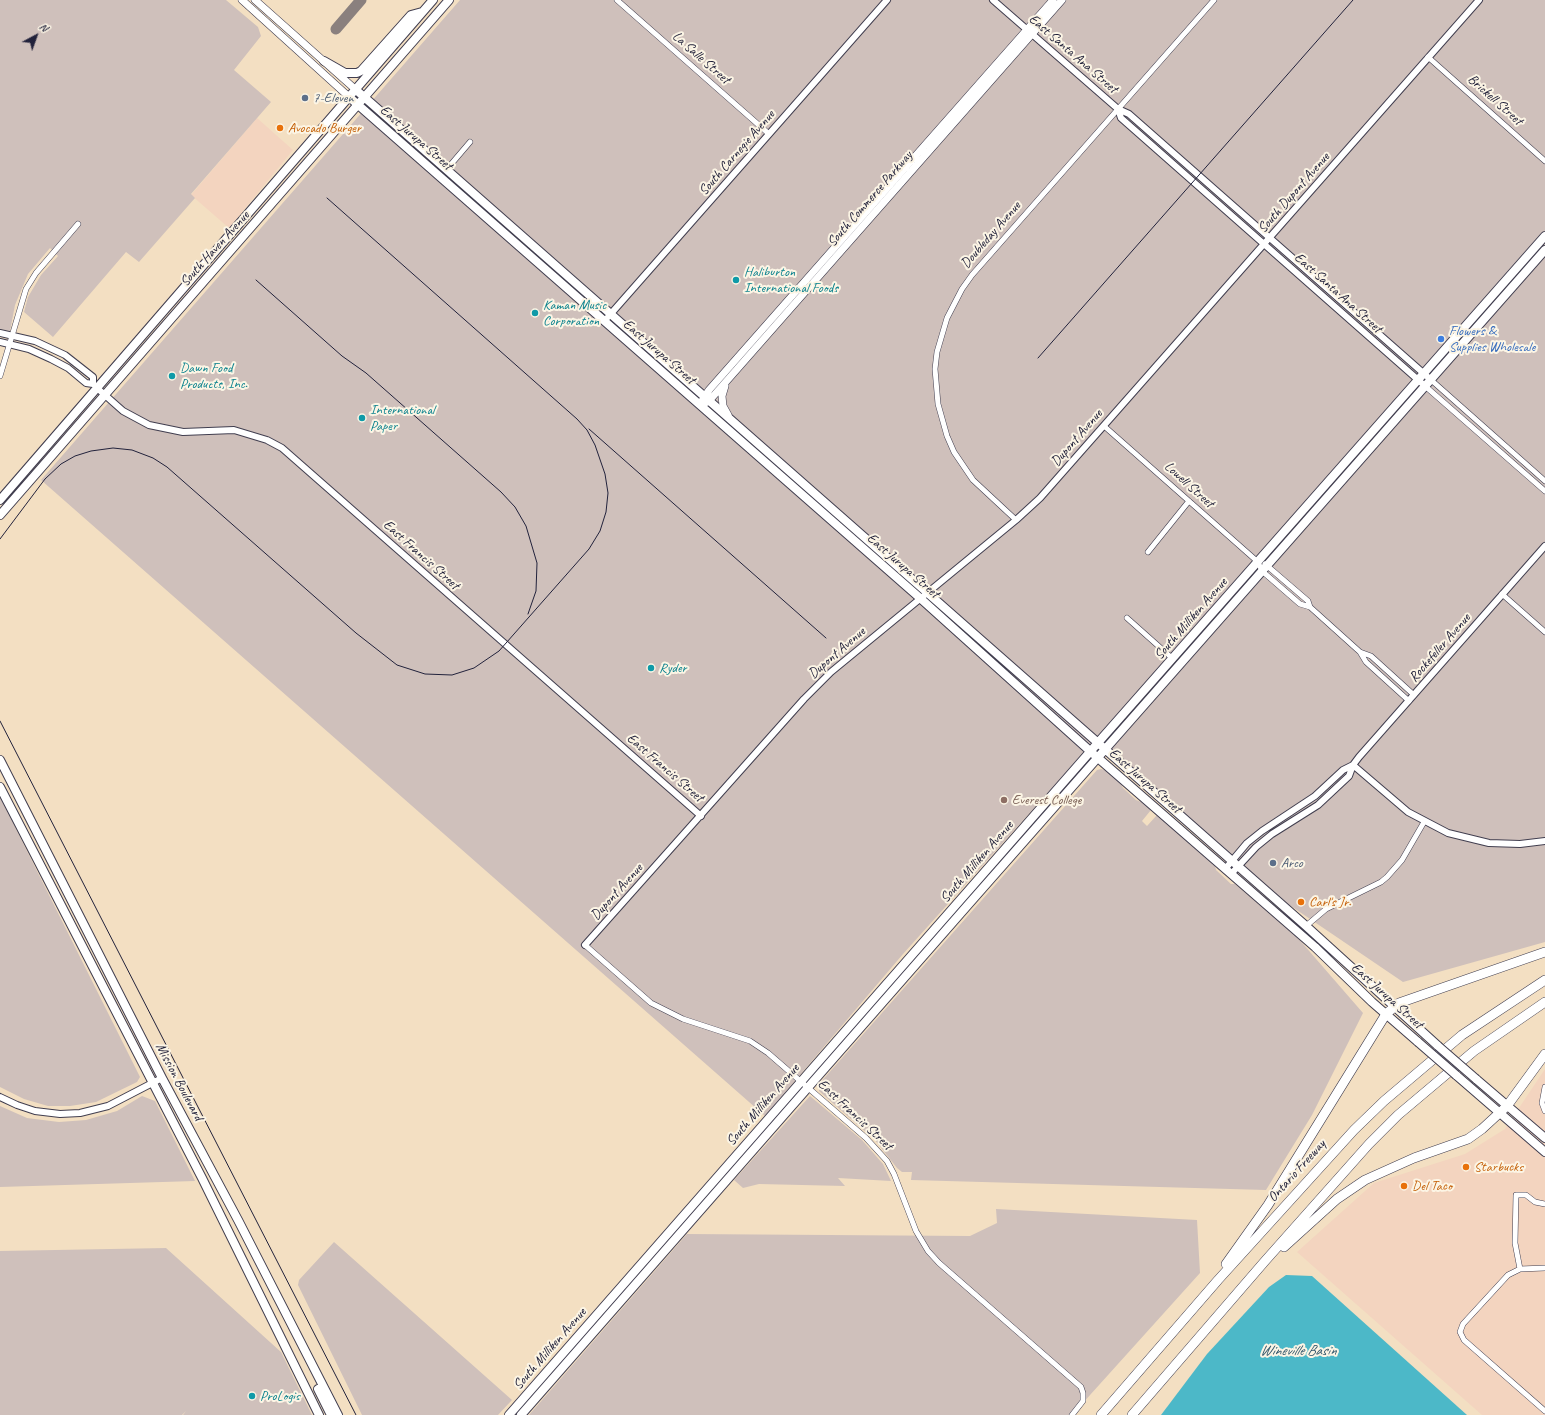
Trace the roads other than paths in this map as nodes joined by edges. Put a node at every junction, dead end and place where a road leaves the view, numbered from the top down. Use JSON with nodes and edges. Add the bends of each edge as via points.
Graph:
{"nodes":[{"id":1,"x":242,"y":0,"type":"edge"},
{"id":2,"x":254,"y":0,"type":"edge"},
{"id":3,"x":433,"y":0,"type":"edge"},
{"id":4,"x":449,"y":0,"type":"edge"},
{"id":5,"x":617,"y":0,"type":"edge"},
{"id":6,"x":887,"y":0,"type":"edge"},
{"id":7,"x":993,"y":0,"type":"edge"},
{"id":8,"x":1052,"y":0,"type":"edge"},
{"id":9,"x":1062,"y":0,"type":"edge"},
{"id":10,"x":1214,"y":0,"type":"edge"},
{"id":11,"x":1479,"y":0,"type":"edge"},
{"id":12,"x":423,"y":12,"type":"junction"},
{"id":13,"x":279,"y":32,"type":"junction"},
{"id":14,"x":1030,"y":32,"type":"junction"},
{"id":15,"x":314,"y":51,"type":"junction"},
{"id":16,"x":1428,"y":58,"type":"junction"},
{"id":17,"x":324,"y":61,"type":"junction"},
{"id":18,"x":355,"y":89,"type":"junction"},
{"id":19,"x":348,"y":96,"type":"junction"},
{"id":20,"x":363,"y":97,"type":"junction"},
{"id":21,"x":357,"y":104,"type":"junction"},
{"id":22,"x":1118,"y":109,"type":"junction"},
{"id":23,"x":769,"y":134,"type":"junction"},
{"id":24,"x":470,"y":142,"type":"dead end"},
{"id":25,"x":1545,"y":161,"type":"edge"},
{"id":26,"x":447,"y":169,"type":"junction"},
{"id":27,"x":469,"y":201,"type":"junction"},
{"id":28,"x":78,"y":224,"type":"dead end"},
{"id":29,"x":514,"y":227,"type":"junction"},
{"id":30,"x":1545,"y":236,"type":"edge"},
{"id":31,"x":1270,"y":238,"type":"junction"},
{"id":32,"x":1265,"y":244,"type":"junction"},
{"id":33,"x":522,"y":249,"type":"junction"},
{"id":34,"x":1545,"y":250,"type":"edge"},
{"id":35,"x":563,"y":271,"type":"junction"},
{"id":36,"x":611,"y":314,"type":"junction"},
{"id":37,"x":604,"y":322,"type":"junction"},
{"id":38,"x":0,"y":333,"type":"edge"},
{"id":39,"x":13,"y":335,"type":"junction"},
{"id":40,"x":0,"y":342,"type":"edge"},
{"id":41,"x":11,"y":343,"type":"junction"},
{"id":42,"x":0,"y":376,"type":"edge"},
{"id":43,"x":729,"y":379,"type":"junction"},
{"id":44,"x":1424,"y":380,"type":"junction"},
{"id":45,"x":95,"y":386,"type":"junction"},
{"id":46,"x":105,"y":394,"type":"junction"},
{"id":47,"x":706,"y":399,"type":"junction"},
{"id":48,"x":1126,"y":401,"type":"joint"},
{"id":49,"x":701,"y":405,"type":"junction"},
{"id":50,"x":731,"y":421,"type":"junction"},
{"id":51,"x":1104,"y":426,"type":"junction"},
{"id":52,"x":1545,"y":481,"type":"edge"},
{"id":53,"x":1545,"y":492,"type":"edge"},
{"id":54,"x":0,"y":500,"type":"edge"},
{"id":55,"x":1189,"y":501,"type":"junction"},
{"id":56,"x":0,"y":514,"type":"edge"},
{"id":57,"x":1016,"y":520,"type":"junction"},
{"id":58,"x":1545,"y":546,"type":"edge"},
{"id":59,"x":1148,"y":552,"type":"dead end"},
{"id":60,"x":1258,"y":562,"type":"junction"},
{"id":61,"x":1265,"y":568,"type":"junction"},
{"id":62,"x":927,"y":592,"type":"junction"},
{"id":63,"x":1502,"y":594,"type":"junction"},
{"id":64,"x":920,"y":598,"type":"junction"},
{"id":65,"x":1127,"y":618,"type":"dead end"},
{"id":66,"x":1545,"y":632,"type":"edge"},
{"id":67,"x":1360,"y":652,"type":"junction"},
{"id":68,"x":1173,"y":659,"type":"junction"},
{"id":69,"x":1414,"y":695,"type":"junction"},
{"id":70,"x":1409,"y":701,"type":"junction"},
{"id":71,"x":1098,"y":743,"type":"junction"},
{"id":72,"x":1105,"y":750,"type":"junction"},
{"id":73,"x":1090,"y":751,"type":"junction"},
{"id":74,"x":1098,"y":758,"type":"junction"},
{"id":75,"x":0,"y":760,"type":"edge"},
{"id":76,"x":1353,"y":765,"type":"junction"},
{"id":77,"x":0,"y":787,"type":"edge"},
{"id":78,"x":701,"y":816,"type":"junction"},
{"id":79,"x":1424,"y":822,"type":"junction"},
{"id":80,"x":1545,"y":841,"type":"edge"},
{"id":81,"x":1235,"y":864,"type":"junction"},
{"id":82,"x":1229,"y":871,"type":"junction"},
{"id":83,"x":1306,"y":926,"type":"junction"},
{"id":84,"x":585,"y":945,"type":"joint"},
{"id":85,"x":1545,"y":952,"type":"edge"},
{"id":86,"x":1545,"y":980,"type":"edge"},
{"id":87,"x":1545,"y":1002,"type":"edge"},
{"id":88,"x":1394,"y":1007,"type":"junction"},
{"id":89,"x":1386,"y":1014,"type":"junction"},
{"id":90,"x":1545,"y":1054,"type":"edge"},
{"id":91,"x":162,"y":1078,"type":"junction"},
{"id":92,"x":802,"y":1081,"type":"junction"},
{"id":93,"x":152,"y":1084,"type":"junction"},
{"id":94,"x":808,"y":1087,"type":"junction"},
{"id":95,"x":1545,"y":1087,"type":"edge"},
{"id":96,"x":0,"y":1097,"type":"edge"},
{"id":97,"x":1507,"y":1106,"type":"junction"},
{"id":98,"x":1545,"y":1111,"type":"edge"},
{"id":99,"x":1500,"y":1113,"type":"junction"},
{"id":100,"x":1545,"y":1138,"type":"edge"},
{"id":101,"x":1545,"y":1152,"type":"edge"},
{"id":102,"x":227,"y":1200,"type":"junction"},
{"id":103,"x":1545,"y":1204,"type":"edge"},
{"id":104,"x":1265,"y":1261,"type":"junction"},
{"id":105,"x":1545,"y":1268,"type":"edge"},
{"id":106,"x":1520,"y":1269,"type":"junction"},
{"id":107,"x":1218,"y":1280,"type":"junction"},
{"id":108,"x":627,"y":1288,"type":"junction"},
{"id":109,"x":293,"y":1362,"type":"junction"},
{"id":110,"x":1545,"y":1411,"type":"edge"},
{"id":111,"x":319,"y":1415,"type":"edge"},
{"id":112,"x":325,"y":1415,"type":"edge"},
{"id":113,"x":331,"y":1415,"type":"edge"},
{"id":114,"x":338,"y":1415,"type":"edge"},
{"id":115,"x":509,"y":1415,"type":"edge"},
{"id":116,"x":521,"y":1415,"type":"edge"},
{"id":117,"x":1072,"y":1415,"type":"edge"},
{"id":118,"x":1101,"y":1415,"type":"edge"},
{"id":119,"x":1132,"y":1415,"type":"edge"}],
"edges":[{"from":1,"to":13,"type":"main road","name":"East Jurupa Street"},
{"from":2,"to":13,"type":"main road"},
{"from":2,"to":15,"type":"main road","name":"East Jurupa Street"},
{"from":3,"to":12,"type":"main road","name":"South Haven Avenue"},
{"from":4,"to":20,"type":"main road","name":"South Haven Avenue"},
{"from":5,"to":23,"type":"street","name":"La Salle Street"},
{"from":6,"to":23,"type":"street","name":"South Carnegie Avenue"},
{"from":7,"to":14,"type":"street","name":"East Santa Ana Street"},
{"from":8,"to":14,"type":"main road","name":"South Commerce Parkway"},
{"from":9,"to":14,"type":"main road","name":"South Commerce Parkway"},
{"from":10,"to":22,"type":"street","name":"Doubleday Avenue"},
{"from":11,"to":16,"type":"street","name":"South Dupont Avenue"},
{"from":12,"to":17,"type":"main road","via":[[411,15],[357,73],[345,73]]},
{"from":12,"to":18,"type":"main road","name":"South Haven Avenue"},
{"from":13,"to":15,"type":"main road","via":[[284,32],[306,49]]},
{"from":13,"to":19,"type":"main road","name":"East Jurupa Street"},
{"from":14,"to":22,"type":"street","name":"East Santa Ana Street"},
{"from":14,"to":43,"type":"main road","name":"South Commerce Parkway"},
{"from":14,"to":47,"type":"main road","name":"South Commerce Parkway"},
{"from":15,"to":17,"type":"main road","name":"East Jurupa Street"},
{"from":16,"to":25,"type":"street","name":"Brickell Street"},
{"from":16,"to":31,"type":"street","name":"South Dupont Avenue"},
{"from":17,"to":18,"type":"main road","name":"East Jurupa Street"},
{"from":18,"to":19,"type":"main road","name":"South Haven Avenue"},
{"from":18,"to":20,"type":"main road","name":"East Jurupa Street"},
{"from":19,"to":21,"type":"main road","name":"East Jurupa Street"},
{"from":19,"to":45,"type":"main road","name":"South Haven Avenue"},
{"from":20,"to":21,"type":"main road","name":"South Haven Avenue"},
{"from":20,"to":26,"type":"main road","name":"East Jurupa Street"},
{"from":21,"to":27,"type":"main road","name":"East Jurupa Street"},
{"from":21,"to":46,"type":"main road","name":"South Haven Avenue"},
{"from":22,"to":31,"type":"street","name":"East Santa Ana Street","via":[[1129,114]]},
{"from":22,"to":32,"type":"street","name":"East Santa Ana Street","via":[[1121,118]]},
{"from":22,"to":57,"type":"street","name":"Doubleday Avenue","via":[[972,275],[953,303],[941,335],[936,363],[936,386],[941,420],[947,436],[954,452],[973,480]]},
{"from":23,"to":36,"type":"street","name":"South Carnegie Avenue"},
{"from":24,"to":26,"type":"street"},
{"from":26,"to":29,"type":"main road","name":"East Jurupa Street"},
{"from":27,"to":29,"type":"main road","via":[[479,205],[505,228]]},
{"from":27,"to":33,"type":"main road","name":"East Jurupa Street"},
{"from":28,"to":39,"type":"street","via":[[26,288]]},
{"from":29,"to":35,"type":"main road","name":"East Jurupa Street"},
{"from":30,"to":44,"type":"main road","name":"South Milliken Avenue"},
{"from":31,"to":32,"type":"street","name":"South Dupont Avenue"},
{"from":31,"to":44,"type":"street","name":"East Santa Ana Street"},
{"from":32,"to":44,"type":"street","name":"East Santa Ana Street"},
{"from":32,"to":48,"type":"street","name":"South Dupont Avenue"},
{"from":33,"to":35,"type":"main road","via":[[531,248],[554,268]]},
{"from":33,"to":37,"type":"main road","name":"East Jurupa Street"},
{"from":34,"to":44,"type":"main road","name":"South Milliken Avenue"},
{"from":35,"to":36,"type":"main road","name":"East Jurupa Street"},
{"from":36,"to":37,"type":"street","name":"South Carnegie Avenue"},
{"from":36,"to":47,"type":"main road","name":"East Jurupa Street"},
{"from":37,"to":49,"type":"main road","name":"East Jurupa Street"},
{"from":38,"to":39,"type":"street","name":"East Francis Street"},
{"from":39,"to":41,"type":"street"},
{"from":39,"to":45,"type":"street","name":"East Francis Street","via":[[65,355],[93,377]]},
{"from":40,"to":41,"type":"street","name":"East Francis Street"},
{"from":41,"to":42,"type":"street"},
{"from":41,"to":45,"type":"street","name":"East Francis Street","via":[[52,359],[86,383]]},
{"from":43,"to":47,"type":"main road","name":"South Commerce Parkway"},
{"from":43,"to":50,"type":"main road","via":[[722,396],[722,406]]},
{"from":44,"to":52,"type":"street","name":"East Santa Ana Street"},
{"from":44,"to":53,"type":"street","name":"East Santa Ana Street"},
{"from":44,"to":60,"type":"main road","name":"South Milliken Avenue"},
{"from":44,"to":61,"type":"main road","name":"South Milliken Avenue"},
{"from":45,"to":46,"type":"street","name":"East Francis Street"},
{"from":45,"to":54,"type":"main road","name":"South Haven Avenue"},
{"from":46,"to":56,"type":"main road","name":"South Haven Avenue"},
{"from":46,"to":78,"type":"street","name":"East Francis Street","via":[[123,411],[149,425],[183,432],[234,430],[267,440],[282,448]]},
{"from":47,"to":49,"type":"main road","name":"South Commerce Parkway"},
{"from":47,"to":50,"type":"main road","name":"East Jurupa Street"},
{"from":48,"to":51,"type":"street","name":"Dupont Avenue"},
{"from":49,"to":64,"type":"main road","name":"East Jurupa Street"},
{"from":50,"to":62,"type":"main road","name":"East Jurupa Street"},
{"from":51,"to":55,"type":"street","name":"Lowell Street"},
{"from":51,"to":57,"type":"street","name":"Dupont Avenue","via":[[1046,491]]},
{"from":55,"to":59,"type":"street"},
{"from":55,"to":60,"type":"street","name":"Lowell Street"},
{"from":57,"to":62,"type":"street","name":"Dupont Avenue"},
{"from":58,"to":63,"type":"street","name":"Rockefeller Avenue"},
{"from":60,"to":61,"type":"street","name":"Lowell Street"},
{"from":60,"to":68,"type":"main road","name":"South Milliken Avenue"},
{"from":61,"to":67,"type":"street","name":"Lowell Street","via":[[1300,604],[1310,607]]},
{"from":61,"to":72,"type":"main road","name":"South Milliken Avenue"},
{"from":62,"to":64,"type":"street","name":"Dupont Avenue"},
{"from":62,"to":71,"type":"main road","name":"East Jurupa Street"},
{"from":63,"to":66,"type":"street"},
{"from":63,"to":69,"type":"street","name":"Rockefeller Avenue"},
{"from":64,"to":73,"type":"main road","name":"East Jurupa Street"},
{"from":64,"to":78,"type":"street","name":"Dupont Avenue","via":[[831,672]]},
{"from":65,"to":68,"type":"street"},
{"from":67,"to":69,"type":"street","name":"Lowell Street","via":[[1371,656]]},
{"from":67,"to":70,"type":"street","name":"Lowell Street","via":[[1366,662]]},
{"from":68,"to":71,"type":"main road","name":"South Milliken Avenue"},
{"from":69,"to":70,"type":"street","name":"Rockefeller Avenue"},
{"from":70,"to":76,"type":"street","name":"Rockefeller Avenue"},
{"from":71,"to":72,"type":"main road","name":"East Jurupa Street"},
{"from":71,"to":73,"type":"main road","name":"South Milliken Avenue"},
{"from":72,"to":74,"type":"main road","name":"South Milliken Avenue"},
{"from":72,"to":81,"type":"main road","name":"East Jurupa Street"},
{"from":73,"to":74,"type":"main road","name":"East Jurupa Street"},
{"from":73,"to":92,"type":"main road","name":"South Milliken Avenue"},
{"from":74,"to":82,"type":"main road","name":"East Jurupa Street"},
{"from":74,"to":94,"type":"main road","name":"South Milliken Avenue"},
{"from":75,"to":91,"type":"main road","name":"Mission Boulevard"},
{"from":76,"to":79,"type":"street","via":[[1395,802]]},
{"from":76,"to":81,"type":"street","name":"Rockefeller Avenue","via":[[1349,776],[1328,797],[1263,841]]},
{"from":77,"to":93,"type":"main road","name":"Mission Boulevard"},
{"from":78,"to":84,"type":"street","name":"Dupont Avenue"},
{"from":79,"to":80,"type":"street","via":[[1463,837],[1489,843],[1520,844]]},
{"from":79,"to":83,"type":"street","via":[[1402,860],[1387,877],[1326,909]]},
{"from":81,"to":82,"type":"street","name":"Rockefeller Avenue"},
{"from":81,"to":83,"type":"main road","name":"East Jurupa Street"},
{"from":82,"to":89,"type":"main road","name":"East Jurupa Street"},
{"from":83,"to":88,"type":"main road","name":"East Jurupa Street"},
{"from":84,"to":92,"type":"street","name":"East Francis Street","via":[[651,1003],[683,1019],[750,1041]]},
{"from":85,"to":88,"type":"highway"},
{"from":86,"to":107,"type":"highway","name":"Ontario Freeway","via":[[1462,1035],[1384,1101],[1349,1135]]},
{"from":87,"to":104,"type":"highway","via":[[1474,1051],[1398,1115]]},
{"from":88,"to":89,"type":"highway"},
{"from":88,"to":97,"type":"main road","name":"East Jurupa Street","bridge":true},
{"from":89,"to":99,"type":"main road","name":"East Jurupa Street","bridge":true},
{"from":89,"to":107,"type":"highway","via":[[1268,1205],[1226,1263]]},
{"from":90,"to":97,"type":"highway"},
{"from":91,"to":93,"type":"street"},
{"from":91,"to":102,"type":"main road","name":"Mission Boulevard"},
{"from":92,"to":94,"type":"street","name":"East Francis Street"},
{"from":92,"to":108,"type":"main road","name":"South Milliken Avenue"},
{"from":93,"to":96,"type":"street","via":[[108,1106],[68,1114],[35,1111]]},
{"from":93,"to":109,"type":"main road","name":"Mission Boulevard","via":[[202,1178]]},
{"from":94,"to":108,"type":"main road","name":"South Milliken Avenue"},
{"from":94,"to":117,"type":"street","name":"East Francis Street","via":[[866,1138],[887,1161],[916,1231],[928,1251],[1078,1384],[1084,1396]]},
{"from":95,"to":98,"type":"street","via":[[1542,1095]]},
{"from":97,"to":99,"type":"highway"},
{"from":97,"to":100,"type":"main road","name":"East Jurupa Street"},
{"from":99,"to":101,"type":"main road","name":"East Jurupa Street"},
{"from":99,"to":104,"type":"highway","via":[[1468,1139],[1414,1158],[1365,1180],[1337,1198]]},
{"from":102,"to":113,"type":"main road"},
{"from":102,"to":114,"type":"main road","name":"Mission Boulevard"},
{"from":103,"to":106,"type":"street","via":[[1535,1202],[1526,1195],[1516,1195],[1515,1244]]},
{"from":104,"to":119,"type":"highway"},
{"from":105,"to":106,"type":"street"},
{"from":106,"to":110,"type":"street","via":[[1501,1282],[1463,1324],[1460,1332],[1464,1340]]},
{"from":107,"to":118,"type":"highway","name":"Ontario Freeway"},
{"from":108,"to":115,"type":"main road","name":"South Milliken Avenue"},
{"from":108,"to":116,"type":"main road","name":"South Milliken Avenue"},
{"from":109,"to":111,"type":"main road","name":"Mission Boulevard"},
{"from":109,"to":112,"type":"main road"}]}
